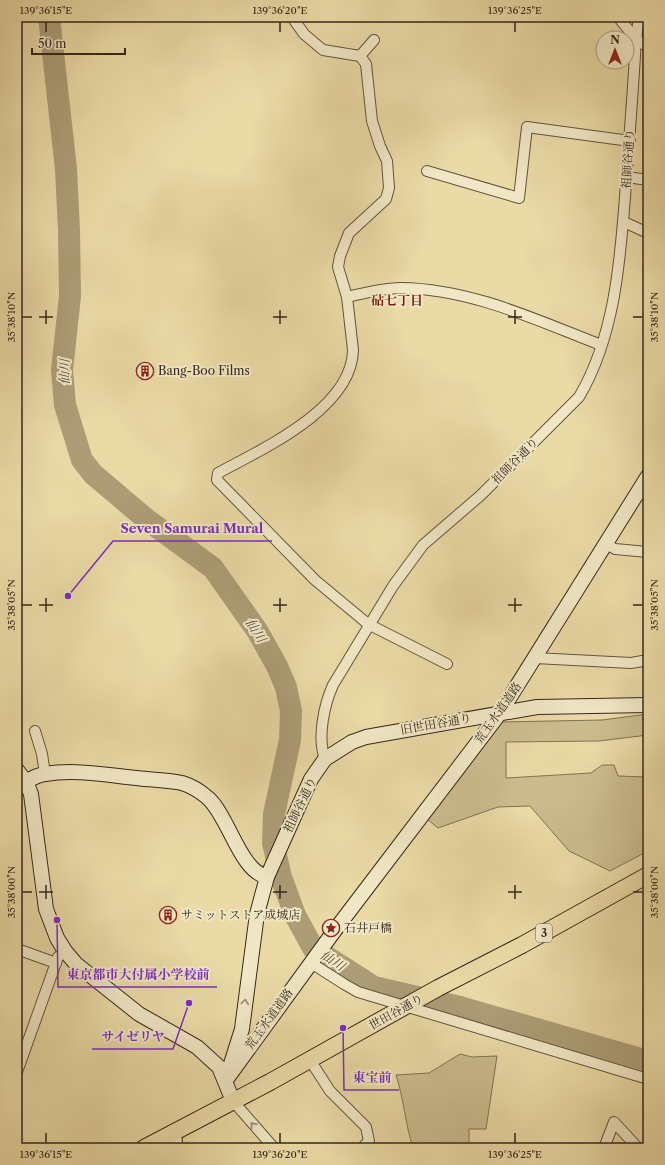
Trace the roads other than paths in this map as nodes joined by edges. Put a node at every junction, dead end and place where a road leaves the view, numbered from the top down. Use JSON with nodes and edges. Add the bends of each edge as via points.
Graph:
{"nodes":[{"id":1,"x":292,"y":17,"type":"edge"},
{"id":2,"x":618,"y":17,"type":"edge"},
{"id":3,"x":639,"y":17,"type":"edge"},
{"id":4,"x":636,"y":39,"type":"junction"},
{"id":5,"x":374,"y":40,"type":"dead end"},
{"id":6,"x":648,"y":47,"type":"edge"},
{"id":7,"x":360,"y":56,"type":"junction"},
{"id":8,"x":630,"y":141,"type":"junction"},
{"id":9,"x":427,"y":171,"type":"dead end"},
{"id":10,"x":627,"y":177,"type":"junction"},
{"id":11,"x":648,"y":180,"type":"edge"},
{"id":12,"x":624,"y":222,"type":"junction"},
{"id":13,"x":648,"y":233,"type":"edge"},
{"id":14,"x":347,"y":297,"type":"junction"},
{"id":15,"x":601,"y":345,"type":"junction"},
{"id":16,"x":648,"y":476,"type":"edge"},
{"id":17,"x":606,"y":544,"type":"junction"},
{"id":18,"x":648,"y":552,"type":"edge"},
{"id":19,"x":368,"y":624,"type":"junction"},
{"id":20,"x":535,"y":658,"type":"junction"},
{"id":21,"x":648,"y":660,"type":"edge"},
{"id":22,"x":447,"y":664,"type":"dead end"},
{"id":23,"x":648,"y":706,"type":"edge"},
{"id":24,"x":500,"y":713,"type":"junction"},
{"id":25,"x":35,"y":731,"type":"dead end"},
{"id":26,"x":325,"y":759,"type":"junction"},
{"id":27,"x":17,"y":770,"type":"edge"},
{"id":28,"x":45,"y":774,"type":"junction"},
{"id":29,"x":26,"y":782,"type":"junction"},
{"id":30,"x":269,"y":872,"type":"junction"},
{"id":31,"x":648,"y":875,"type":"edge"},
{"id":32,"x":17,"y":949,"type":"edge"},
{"id":33,"x":65,"y":951,"type":"junction"},
{"id":34,"x":312,"y":961,"type":"junction"},
{"id":35,"x":56,"y":963,"type":"junction"},
{"id":36,"x":406,"y":1006,"type":"junction"},
{"id":37,"x":242,"y":1029,"type":"junction"},
{"id":38,"x":257,"y":1036,"type":"junction"},
{"id":39,"x":310,"y":1060,"type":"junction"},
{"id":40,"x":17,"y":1072,"type":"edge"},
{"id":41,"x":648,"y":1079,"type":"edge"},
{"id":42,"x":226,"y":1080,"type":"junction"},
{"id":43,"x":234,"y":1101,"type":"junction"},
{"id":44,"x":173,"y":1140,"type":"edge"},
{"id":45,"x":144,"y":1148,"type":"edge"},
{"id":46,"x":274,"y":1148,"type":"edge"},
{"id":47,"x":362,"y":1148,"type":"edge"},
{"id":48,"x":604,"y":1148,"type":"edge"},
{"id":49,"x":638,"y":1148,"type":"edge"}],
"edges":[{"from":1,"to":7,"type":"street","via":[[304,34],[323,50]]},
{"from":2,"to":4,"type":"street"},
{"from":3,"to":4,"type":"street","name":"祖師谷通り"},
{"from":4,"to":6,"type":"street"},
{"from":4,"to":8,"type":"street","name":"祖師谷通り"},
{"from":5,"to":7,"type":"street"},
{"from":7,"to":14,"type":"street","via":[[366,64],[368,73],[372,121],[387,161],[389,188],[386,199],[349,234],[340,256],[338,267]]},
{"from":8,"to":9,"type":"street","via":[[527,127],[519,198]]},
{"from":8,"to":10,"type":"street","name":"祖師谷通り"},
{"from":10,"to":11,"type":"street"},
{"from":10,"to":12,"type":"street","name":"祖師谷通り"},
{"from":12,"to":13,"type":"street"},
{"from":12,"to":15,"type":"street","name":"祖師谷通り","via":[[614,300]]},
{"from":14,"to":15,"type":"street","via":[[401,288],[457,293],[503,307]]},
{"from":14,"to":19,"type":"street","via":[[353,358],[339,390],[302,426],[218,474],[217,480],[315,580]]},
{"from":15,"to":19,"type":"street","name":"祖師谷通り","via":[[588,381],[579,397],[482,495],[424,545]]},
{"from":16,"to":17,"type":"street","name":"荒玉水道道路"},
{"from":17,"to":18,"type":"street","via":[[615,549]]},
{"from":17,"to":20,"type":"street","name":"荒玉水道道路"},
{"from":19,"to":22,"type":"street"},
{"from":19,"to":26,"type":"street","name":"祖師谷通り","via":[[328,696],[324,713],[322,752]]},
{"from":20,"to":21,"type":"street","via":[[631,662]]},
{"from":20,"to":24,"type":"street","name":"荒玉水道道路"},
{"from":23,"to":24,"type":"street","name":"旧世田谷通り","via":[[537,708]]},
{"from":24,"to":26,"type":"street","name":"旧世田谷通り","via":[[366,737],[352,742]]},
{"from":24,"to":34,"type":"street","name":"荒玉水道道路"},
{"from":25,"to":28,"type":"street"},
{"from":26,"to":30,"type":"street","name":"祖師谷通り","via":[[311,779]]},
{"from":27,"to":29,"type":"street"},
{"from":28,"to":29,"type":"street"},
{"from":28,"to":30,"type":"street","via":[[116,776],[176,782],[192,787],[216,807],[251,868],[258,875]]},
{"from":29,"to":33,"type":"street","via":[[34,806],[46,909]]},
{"from":37,"to":30,"type":"street","one_way":true,"via":[[258,914]]},
{"from":31,"to":36,"type":"main road","name":"世田谷通り","number":"3"},
{"from":32,"to":35,"type":"street"},
{"from":33,"to":35,"type":"street"},
{"from":33,"to":42,"type":"street","via":[[87,974],[139,1014],[197,1047],[219,1067]]},
{"from":34,"to":36,"type":"street","via":[[358,992]]},
{"from":34,"to":38,"type":"street","name":"荒玉水道道路"},
{"from":35,"to":40,"type":"street"},
{"from":36,"to":39,"type":"main road","name":"世田谷通り","number":"3"},
{"from":36,"to":41,"type":"street"},
{"from":37,"to":38,"type":"street","via":[[246,1037]]},
{"from":37,"to":42,"type":"street"},
{"from":38,"to":42,"type":"street","name":"荒玉水道道路"},
{"from":39,"to":43,"type":"main road","name":"世田谷通り","number":"3"},
{"from":39,"to":47,"type":"street","via":[[330,1091],[366,1127],[369,1141]]},
{"from":42,"to":43,"type":"street"},
{"from":43,"to":44,"type":"main road","name":"世田谷通り","number":"3"},
{"from":46,"to":43,"type":"street","one_way":true},
{"from":44,"to":45,"type":"main road","name":"世田谷通り","number":"3"},
{"from":48,"to":49,"type":"street","via":[[614,1122]]}]}
